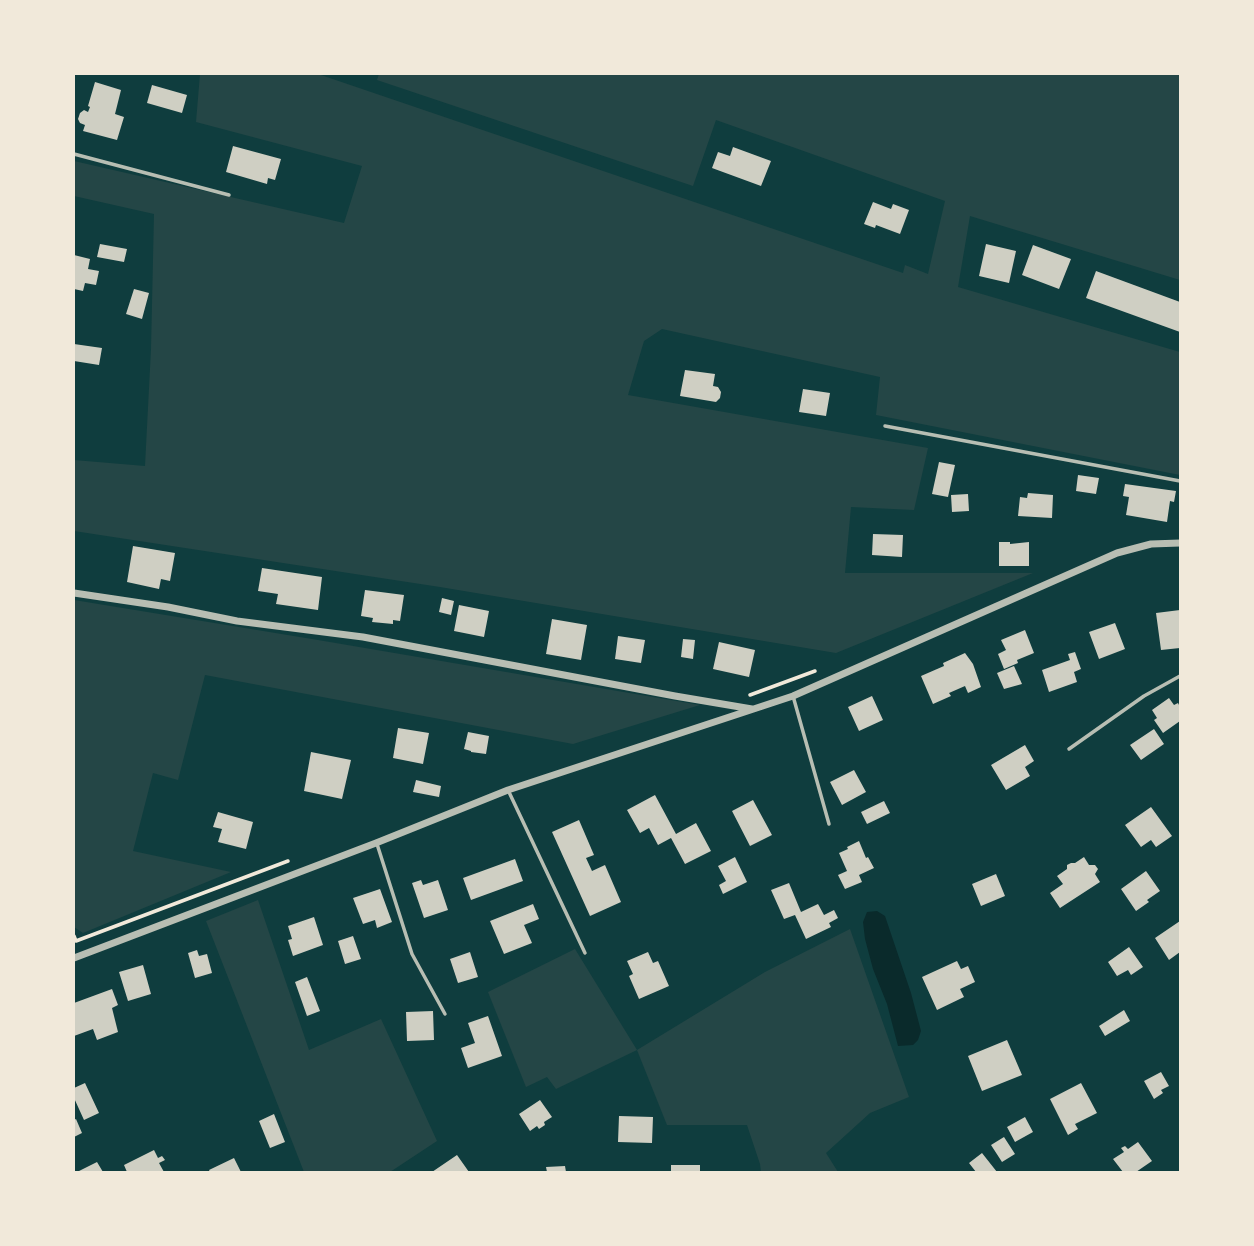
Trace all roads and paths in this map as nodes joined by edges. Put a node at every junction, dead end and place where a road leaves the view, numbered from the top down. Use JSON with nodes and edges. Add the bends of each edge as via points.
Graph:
{"nodes":[{"id":1,"x":74,"y":154,"type":"edge"},
{"id":2,"x":229,"y":195,"type":"dead end"},
{"id":3,"x":886,"y":426,"type":"dead end"},
{"id":4,"x":1181,"y":481,"type":"edge"},
{"id":5,"x":1181,"y":544,"type":"edge"},
{"id":6,"x":74,"y":593,"type":"edge"},
{"id":7,"x":1181,"y":676,"type":"edge"},
{"id":8,"x":793,"y":696,"type":"junction"},
{"id":9,"x":753,"y":709,"type":"junction"},
{"id":10,"x":1069,"y":749,"type":"dead end"},
{"id":11,"x":508,"y":790,"type":"junction"},
{"id":12,"x":828,"y":824,"type":"dead end"},
{"id":13,"x":376,"y":843,"type":"junction"},
{"id":14,"x":585,"y":953,"type":"dead end"},
{"id":15,"x":74,"y":958,"type":"edge"},
{"id":16,"x":445,"y":1014,"type":"dead end"}],
"edges":[{"from":1,"to":2,"type":"lane"},
{"from":3,"to":4,"type":"lane"},
{"from":5,"to":8,"type":"street","via":[[1151,544],[1117,553]]},
{"from":6,"to":9,"type":"street","via":[[363,637]]},
{"from":7,"to":10,"type":"lane"},
{"from":8,"to":9,"type":"street"},
{"from":8,"to":12,"type":"lane"},
{"from":9,"to":11,"type":"street"},
{"from":11,"to":13,"type":"street"},
{"from":11,"to":14,"type":"lane"},
{"from":13,"to":15,"type":"street"},
{"from":13,"to":16,"type":"lane","via":[[412,954]]}]}
